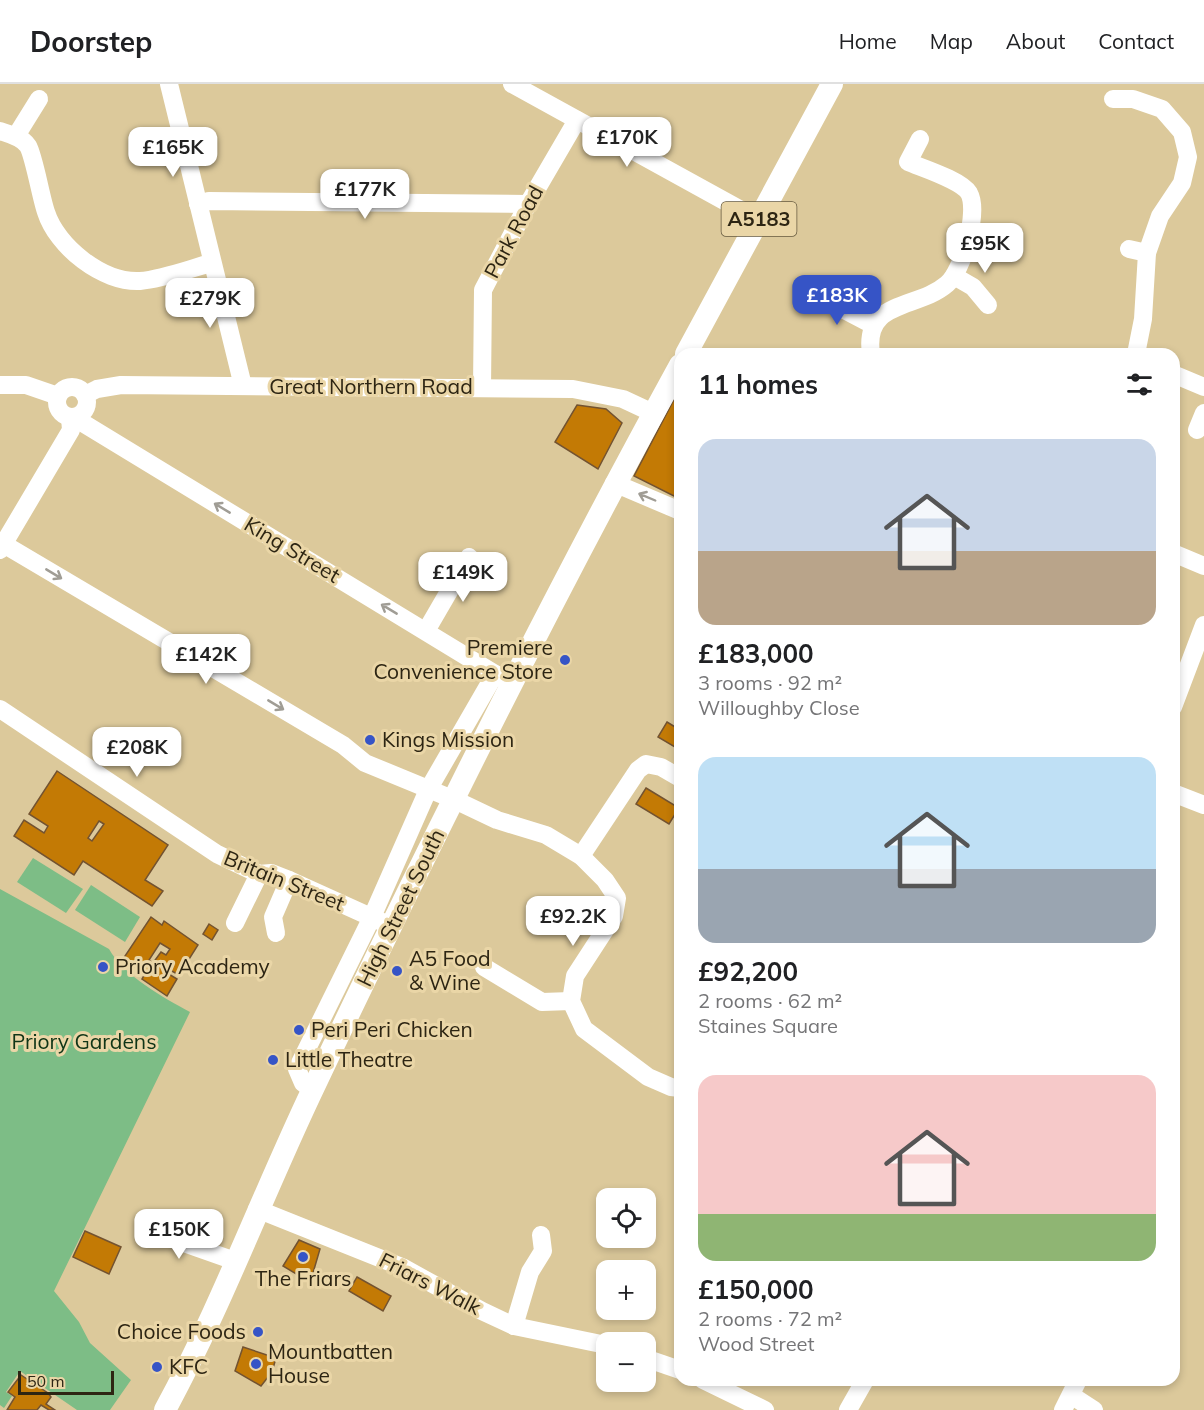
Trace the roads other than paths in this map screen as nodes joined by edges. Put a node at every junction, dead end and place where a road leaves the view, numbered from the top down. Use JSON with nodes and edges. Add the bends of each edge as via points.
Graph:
{"nodes":[{"id":1,"x":169,"y":84,"type":"edge"},
{"id":2,"x":512,"y":84,"type":"edge"},
{"id":3,"x":832,"y":84,"type":"edge"},
{"id":4,"x":43,"y":95,"type":"dead end"},
{"id":5,"x":1113,"y":99,"type":"dead end"},
{"id":6,"x":577,"y":120,"type":"junction"},
{"id":7,"x":8,"y":134,"type":"edge"},
{"id":8,"x":920,"y":139,"type":"dead end"},
{"id":9,"x":198,"y":204,"type":"junction"},
{"id":10,"x":528,"y":204,"type":"junction"},
{"id":11,"x":759,"y":220,"type":"junction"},
{"id":12,"x":1129,"y":249,"type":"dead end"},
{"id":13,"x":1147,"y":253,"type":"junction"},
{"id":14,"x":211,"y":264,"type":"junction"},
{"id":15,"x":954,"y":276,"type":"junction"},
{"id":16,"x":816,"y":295,"type":"dead end"},
{"id":17,"x":988,"y":305,"type":"dead end"},
{"id":18,"x":873,"y":324,"type":"junction"},
{"id":19,"x":689,"y":348,"type":"edge"},
{"id":20,"x":870,"y":348,"type":"edge"},
{"id":21,"x":1137,"y":348,"type":"edge"},
{"id":22,"x":674,"y":377,"type":"edge"},
{"id":23,"x":1180,"y":377,"type":"edge"},
{"id":24,"x":0,"y":385,"type":"edge"},
{"id":25,"x":243,"y":386,"type":"junction"},
{"id":26,"x":1204,"y":387,"type":"edge"},
{"id":27,"x":482,"y":388,"type":"junction"},
{"id":28,"x":86,"y":395,"type":"junction"},
{"id":29,"x":58,"y":396,"type":"junction"},
{"id":30,"x":1204,"y":413,"type":"edge"},
{"id":31,"x":653,"y":414,"type":"junction"},
{"id":32,"x":71,"y":417,"type":"junction"},
{"id":33,"x":1197,"y":430,"type":"dead end"},
{"id":34,"x":615,"y":483,"type":"junction"},
{"id":35,"x":674,"y":508,"type":"edge"},
{"id":36,"x":1,"y":545,"type":"edge"},
{"id":37,"x":1180,"y":556,"type":"edge"},
{"id":38,"x":469,"y":557,"type":"dead end"},
{"id":39,"x":1204,"y":566,"type":"edge"},
{"id":40,"x":1204,"y":625,"type":"edge"},
{"id":41,"x":426,"y":631,"type":"junction"},
{"id":42,"x":503,"y":679,"type":"junction"},
{"id":43,"x":1180,"y":688,"type":"edge"},
{"id":44,"x":0,"y":709,"type":"edge"},
{"id":45,"x":674,"y":775,"type":"edge"},
{"id":46,"x":428,"y":790,"type":"junction"},
{"id":47,"x":1180,"y":796,"type":"edge"},
{"id":48,"x":455,"y":800,"type":"junction"},
{"id":49,"x":1204,"y":805,"type":"edge"},
{"id":50,"x":581,"y":855,"type":"junction"},
{"id":51,"x":259,"y":874,"type":"junction"},
{"id":52,"x":289,"y":880,"type":"junction"},
{"id":53,"x":235,"y":922,"type":"dead end"},
{"id":54,"x":382,"y":922,"type":"junction"},
{"id":55,"x":276,"y":933,"type":"dead end"},
{"id":56,"x":484,"y":967,"type":"dead end"},
{"id":57,"x":571,"y":1001,"type":"junction"},
{"id":58,"x":674,"y":1087,"type":"edge"},
{"id":59,"x":257,"y":1209,"type":"junction"},
{"id":60,"x":153,"y":1220,"type":"dead end"},
{"id":61,"x":541,"y":1234,"type":"dead end"},
{"id":62,"x":235,"y":1261,"type":"junction"},
{"id":63,"x":514,"y":1326,"type":"junction"},
{"id":64,"x":596,"y":1343,"type":"edge"},
{"id":65,"x":656,"y":1362,"type":"edge"},
{"id":66,"x":674,"y":1368,"type":"edge"},
{"id":67,"x":716,"y":1386,"type":"edge"},
{"id":68,"x":862,"y":1386,"type":"edge"},
{"id":69,"x":1070,"y":1395,"type":"edge"},
{"id":70,"x":165,"y":1410,"type":"edge"},
{"id":71,"x":765,"y":1410,"type":"edge"},
{"id":72,"x":848,"y":1410,"type":"edge"},
{"id":73,"x":1094,"y":1410,"type":"edge"}],
"edges":[{"from":1,"to":9,"type":"street"},
{"from":2,"to":6,"type":"street"},
{"from":3,"to":11,"type":"main road","number":"A5183"},
{"from":4,"to":7,"type":"street"},
{"from":5,"to":13,"type":"street","via":[[1133,99],[1162,109],[1182,132],[1188,157],[1182,183],[1160,216]]},
{"from":6,"to":10,"type":"street","name":"Park Road"},
{"from":6,"to":11,"type":"street"},
{"from":7,"to":14,"type":"street","via":[[28,146],[47,216],[66,245],[86,264],[114,277],[140,281]]},
{"from":8,"to":15,"type":"street","via":[[908,162],[956,183],[968,192],[973,205],[965,254]]},
{"from":9,"to":10,"type":"street"},
{"from":9,"to":14,"type":"street"},
{"from":10,"to":27,"type":"street","name":"Park Road","via":[[483,290]]},
{"from":11,"to":19,"type":"main road","number":"A5183"},
{"from":12,"to":13,"type":"street"},
{"from":13,"to":21,"type":"street"},
{"from":14,"to":25,"type":"street"},
{"from":15,"to":17,"type":"street","via":[[973,288]]},
{"from":15,"to":18,"type":"street","via":[[928,296],[887,311]]},
{"from":16,"to":18,"type":"street"},
{"from":18,"to":20,"type":"street"},
{"from":22,"to":31,"type":"main road","name":"High Street South"},
{"from":23,"to":26,"type":"street"},
{"from":24,"to":29,"type":"street","name":"Great Northern Road","via":[[26,385]]},
{"from":25,"to":27,"type":"street","name":"Great Northern Road"},
{"from":25,"to":28,"type":"street","name":"Great Northern Road","via":[[121,385]]},
{"from":27,"to":31,"type":"street","name":"Great Northern Road","via":[[573,389],[623,399]]},
{"from":28,"to":29,"type":"street","name":"Great Northern Road","via":[[79,388],[70,387]]},
{"from":28,"to":32,"type":"street","via":[[86,410]]},
{"from":29,"to":32,"type":"street","via":[[59,409]]},
{"from":30,"to":33,"type":"street"},
{"from":31,"to":34,"type":"main road","name":"High Street South"},
{"from":32,"to":36,"type":"street","via":[[71,430]]},
{"from":41,"to":32,"type":"street","name":"King Street","one_way":true},
{"from":35,"to":34,"type":"street","one_way":true},
{"from":34,"to":42,"type":"main road","name":"High Street South"},
{"from":36,"to":46,"type":"street","one_way":true,"via":[[343,745],[365,763]]},
{"from":37,"to":39,"type":"street"},
{"from":38,"to":41,"type":"street"},
{"from":40,"to":43,"type":"street"},
{"from":41,"to":42,"type":"street","name":"King Street"},
{"from":42,"to":46,"type":"street"},
{"from":42,"to":48,"type":"main road","name":"High Street South"},
{"from":44,"to":51,"type":"street","name":"Britain Street","via":[[217,854]]},
{"from":45,"to":50,"type":"street","via":[[646,764],[638,770]]},
{"from":46,"to":48,"type":"street"},
{"from":46,"to":54,"type":"street"},
{"from":47,"to":49,"type":"street"},
{"from":48,"to":50,"type":"street","via":[[497,820],[546,835]]},
{"from":48,"to":54,"type":"main road","name":"High Street South"},
{"from":50,"to":57,"type":"street","via":[[617,898],[614,916],[575,976]]},
{"from":51,"to":52,"type":"street","name":"Britain Street","via":[[271,873]]},
{"from":51,"to":53,"type":"street"},
{"from":52,"to":54,"type":"street","name":"Britain Street"},
{"from":52,"to":55,"type":"street","via":[[273,917]]},
{"from":54,"to":59,"type":"main road","name":"High Street South"},
{"from":56,"to":57,"type":"street","via":[[542,1002]]},
{"from":57,"to":58,"type":"street","via":[[584,1029],[648,1077]]},
{"from":59,"to":62,"type":"main road","name":"High Street South"},
{"from":59,"to":63,"type":"street","name":"Friars Walk","via":[[402,1267]]},
{"from":60,"to":62,"type":"street","via":[[164,1236]]},
{"from":61,"to":63,"type":"street","via":[[543,1251],[530,1272]]},
{"from":62,"to":70,"type":"main road","name":"High Street South"},
{"from":63,"to":64,"type":"street","name":"Friars Walk"},
{"from":65,"to":66,"type":"street"},
{"from":67,"to":71,"type":"street"},
{"from":68,"to":72,"type":"street"},
{"from":69,"to":73,"type":"street"}]}
